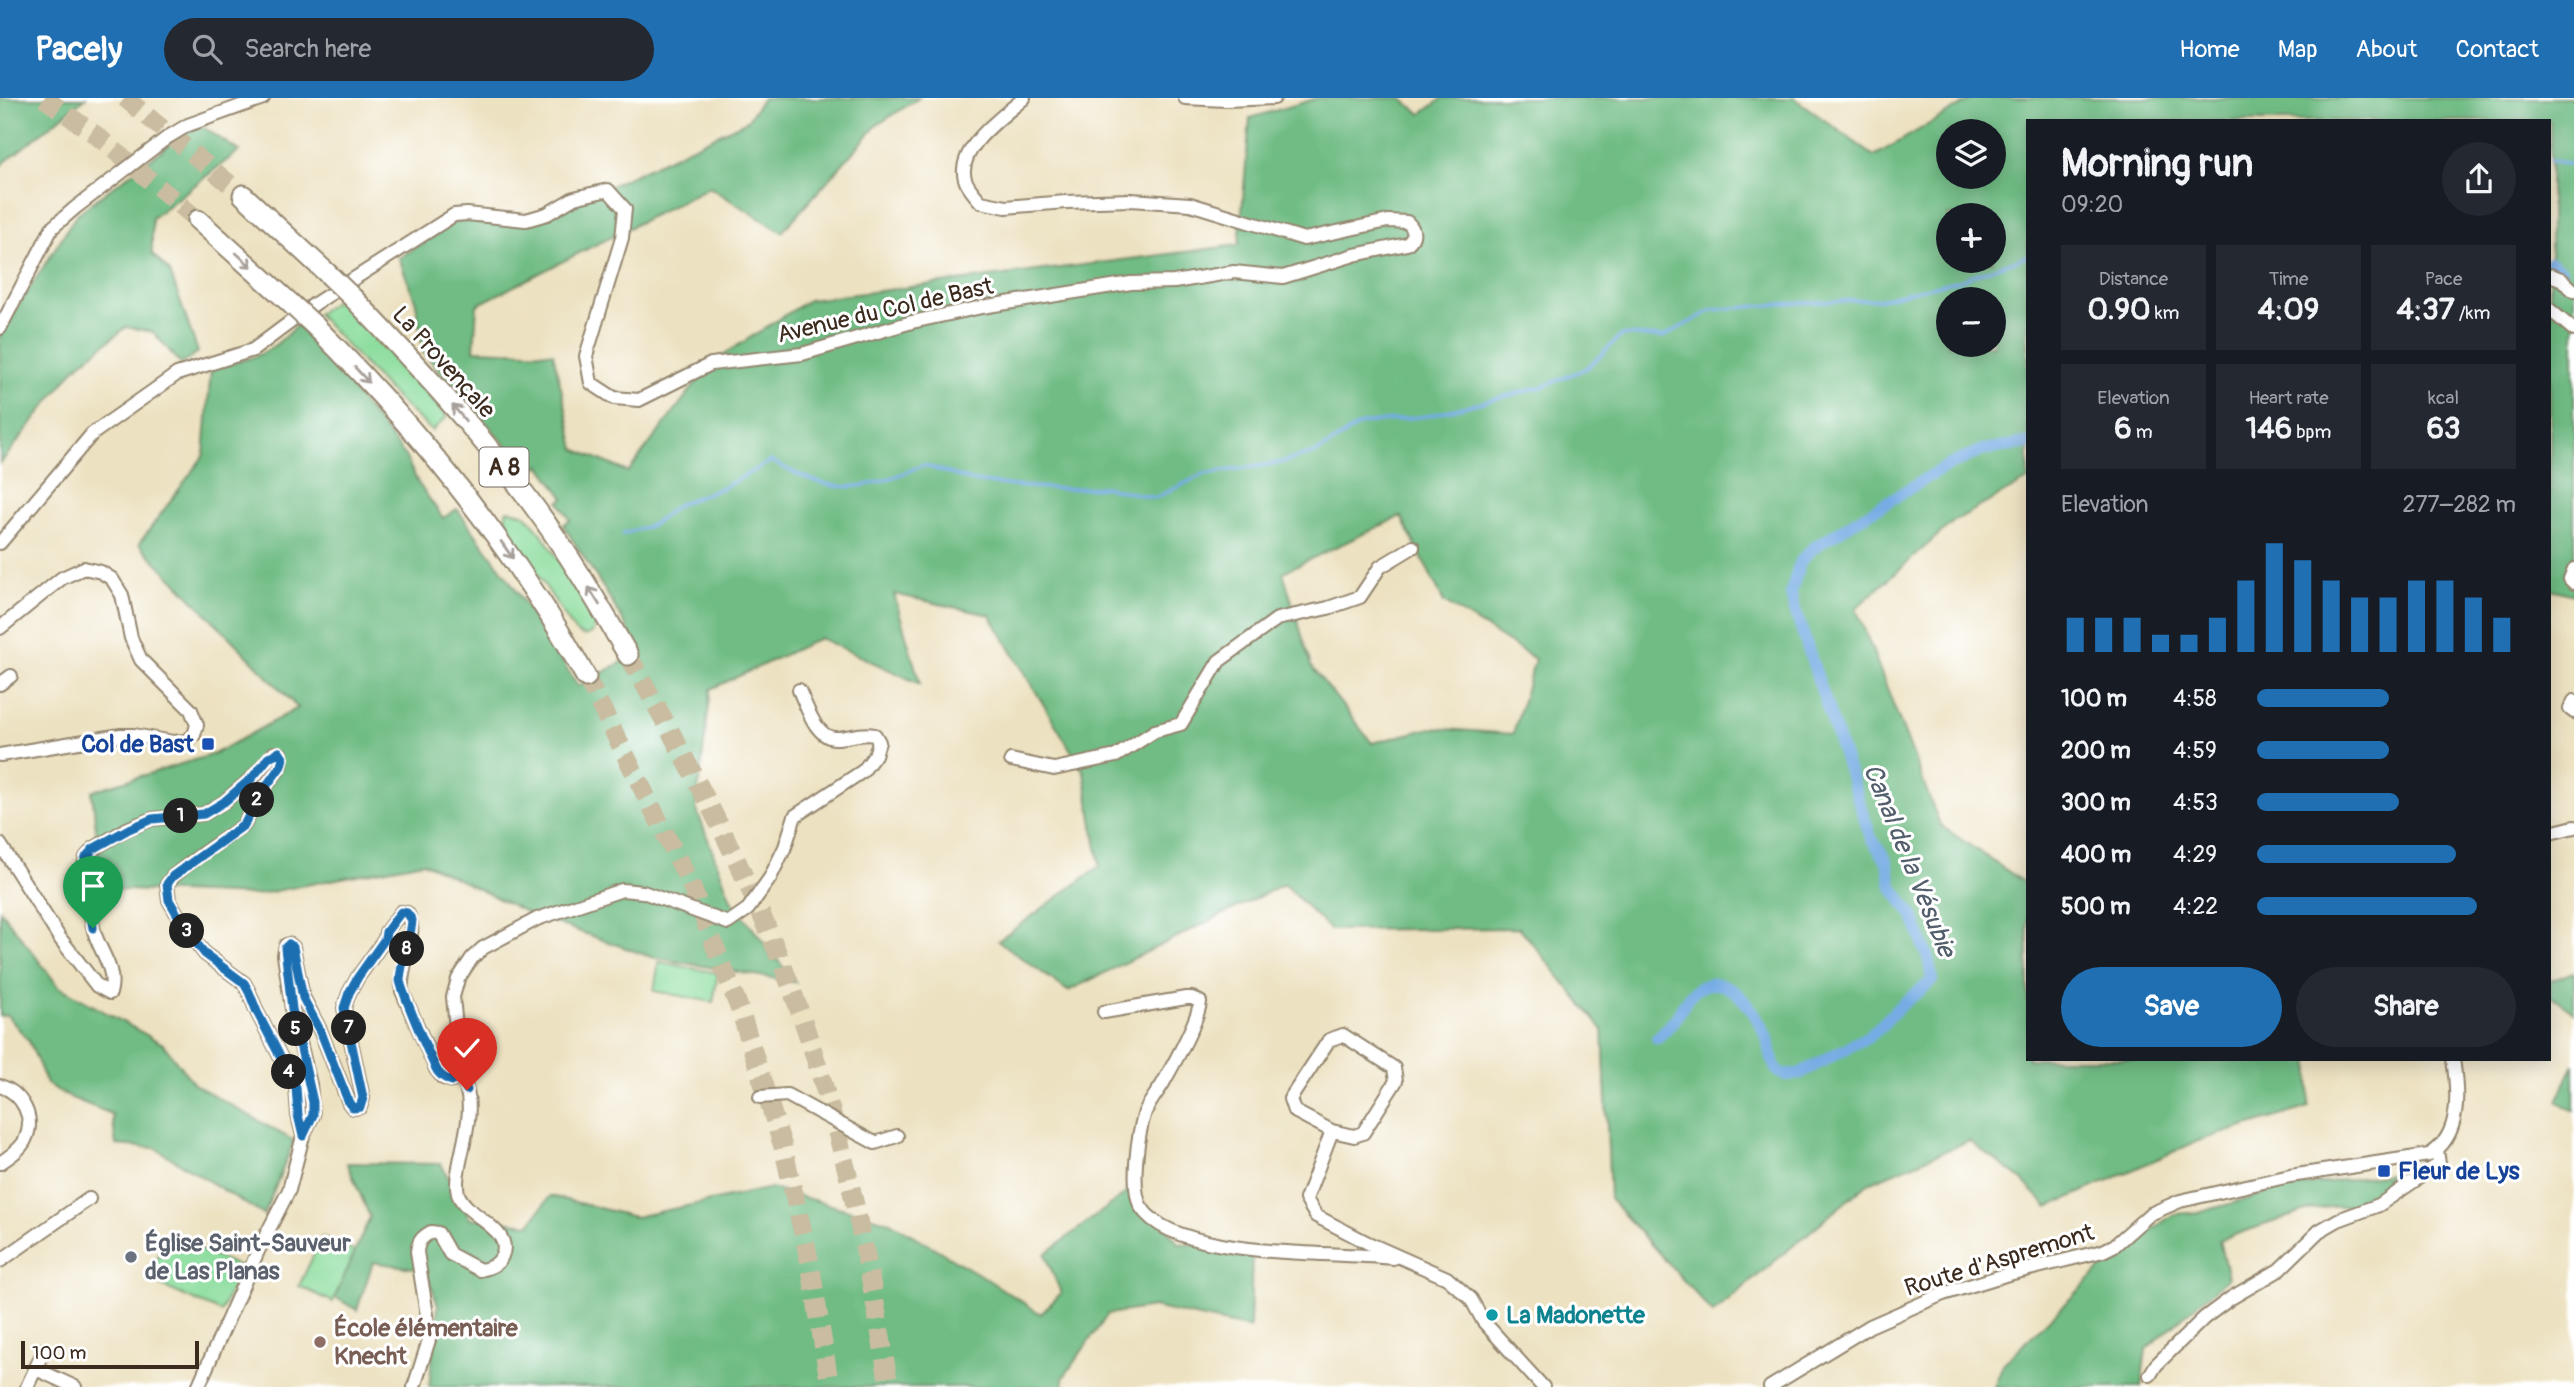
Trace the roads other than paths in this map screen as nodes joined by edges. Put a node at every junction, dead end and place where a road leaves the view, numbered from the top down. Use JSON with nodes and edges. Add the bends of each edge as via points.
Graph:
{"nodes":[{"id":1,"x":262,"y":98,"type":"edge"},
{"id":2,"x":1024,"y":98,"type":"edge"},
{"id":3,"x":1185,"y":98,"type":"edge"},
{"id":4,"x":1274,"y":98,"type":"edge"},
{"id":5,"x":243,"y":195,"type":"tunnel mouth"},
{"id":6,"x":198,"y":220,"type":"tunnel mouth"},
{"id":7,"x":2551,"y":275,"type":"edge"},
{"id":8,"x":2574,"y":291,"type":"edge"},
{"id":9,"x":2551,"y":311,"type":"edge"},
{"id":10,"x":0,"y":328,"type":"edge"},
{"id":11,"x":2574,"y":330,"type":"edge"},
{"id":12,"x":0,"y":543,"type":"edge"},
{"id":13,"x":1413,"y":547,"type":"dead end"},
{"id":14,"x":2574,"y":569,"type":"edge"},
{"id":15,"x":2574,"y":583,"type":"edge"},
{"id":16,"x":0,"y":628,"type":"edge"},
{"id":17,"x":628,"y":655,"type":"tunnel mouth"},
{"id":18,"x":11,"y":676,"type":"dead end"},
{"id":19,"x":586,"y":677,"type":"tunnel mouth"},
{"id":20,"x":0,"y":684,"type":"edge"},
{"id":21,"x":799,"y":690,"type":"dead end"},
{"id":22,"x":2574,"y":701,"type":"edge"},
{"id":23,"x":2574,"y":712,"type":"edge"},
{"id":24,"x":0,"y":755,"type":"edge"},
{"id":25,"x":1011,"y":760,"type":"dead end"},
{"id":26,"x":2574,"y":827,"type":"edge"},
{"id":27,"x":2551,"y":832,"type":"edge"},
{"id":28,"x":0,"y":844,"type":"edge"},
{"id":29,"x":1104,"y":1012,"type":"dead end"},
{"id":30,"x":2453,"y":1061,"type":"edge"},
{"id":31,"x":459,"y":1077,"type":"junction"},
{"id":32,"x":0,"y":1086,"type":"edge"},
{"id":33,"x":760,"y":1097,"type":"dead end"},
{"id":34,"x":1332,"y":1130,"type":"junction"},
{"id":35,"x":303,"y":1136,"type":"junction"},
{"id":36,"x":897,"y":1136,"type":"dead end"},
{"id":37,"x":2437,"y":1150,"type":"junction"},
{"id":38,"x":0,"y":1163,"type":"edge"},
{"id":39,"x":89,"y":1199,"type":"dead end"},
{"id":40,"x":1405,"y":1259,"type":"junction"},
{"id":41,"x":0,"y":1261,"type":"edge"},
{"id":42,"x":44,"y":1350,"type":"dead end"},
{"id":43,"x":36,"y":1369,"type":"junction"},
{"id":44,"x":2150,"y":1375,"type":"dead end"},
{"id":45,"x":27,"y":1387,"type":"edge"},
{"id":46,"x":75,"y":1387,"type":"edge"},
{"id":47,"x":198,"y":1387,"type":"edge"},
{"id":48,"x":414,"y":1387,"type":"edge"},
{"id":49,"x":1543,"y":1387,"type":"edge"},
{"id":50,"x":1770,"y":1387,"type":"edge"}],
"edges":[{"from":1,"to":10,"type":"street","via":[[178,131],[52,228]]},
{"from":2,"to":12,"type":"street","name":"Avenue du Col de Bast","via":[[973,145],[965,160],[965,180],[981,202],[1006,207],[1131,200],[1191,204],[1304,239],[1388,221],[1407,222],[1414,233],[1412,240],[1283,277],[1234,272],[982,307],[802,354],[711,364],[639,400],[614,398],[591,383],[586,356],[622,238],[625,209],[608,190],[575,198],[526,220],[454,215],[316,303],[253,350],[177,374],[92,434]]},
{"from":3,"to":4,"type":"street"},
{"from":17,"to":5,"type":"highway","name":"La Provençale","number":"A 8","one_way":true,"bridge":true,"via":[[565,551],[452,404],[354,299]]},
{"from":6,"to":19,"type":"highway","number":"A 8","one_way":true,"bridge":true,"via":[[314,326],[399,415],[525,575]]},
{"from":7,"to":8,"type":"street"},
{"from":9,"to":11,"type":"street"},
{"from":13,"to":25,"type":"street","via":[[1380,567],[1360,597],[1277,619],[1219,661],[1181,724],[1155,731],[1115,756],[1054,769]]},
{"from":14,"to":15,"type":"street","via":[[2570,579]]},
{"from":16,"to":24,"type":"street","via":[[62,578],[84,568],[101,572],[122,595],[141,660],[195,715],[197,731],[186,741],[121,735]]},
{"from":18,"to":20,"type":"street"},
{"from":21,"to":31,"type":"street","via":[[824,735],[833,739],[865,733],[875,735],[879,742],[863,771],[795,816],[770,878],[748,909],[728,923],[643,892],[622,890],[537,919],[483,948],[458,979],[453,997]]},
{"from":22,"to":23,"type":"street","via":[[2570,709]]},
{"from":26,"to":27,"type":"street"},
{"from":28,"to":35,"type":"street","via":[[59,937],[97,986],[110,993],[113,973],[93,928],[86,857],[152,819],[204,814],[252,778],[274,753],[281,754],[281,766],[244,825],[167,884],[169,900],[187,931],[205,954],[244,983],[249,992],[296,1087]]},
{"from":29,"to":40,"type":"street","via":[[1186,998],[1200,1002],[1185,1040],[1146,1110],[1140,1135],[1137,1193],[1141,1207],[1152,1218],[1177,1234],[1229,1248]]},
{"from":30,"to":37,"type":"street","via":[[2457,1083],[2453,1123],[2450,1135]]},
{"from":31,"to":35,"type":"street","via":[[452,1081],[443,1078],[436,1069],[402,990],[400,979],[412,930],[407,913],[401,912],[386,932],[344,1008],[363,1098],[360,1107],[349,1103],[303,998],[289,944],[284,955],[292,1009],[313,1102],[313,1115]]},
{"from":31,"to":48,"type":"street","via":[[467,1090],[468,1111],[458,1194],[505,1244],[493,1267],[480,1270],[450,1254],[438,1233],[422,1237],[417,1252],[429,1340]]},
{"from":32,"to":38,"type":"street","via":[[13,1090],[26,1107],[29,1127],[24,1142]]},
{"from":33,"to":36,"type":"street","via":[[787,1095],[874,1143]]},
{"from":34,"to":34,"type":"street","via":[[1294,1111],[1290,1099],[1329,1040],[1343,1035],[1394,1068],[1396,1081],[1363,1133],[1354,1136]]},
{"from":34,"to":40,"type":"street","via":[[1306,1199],[1316,1216]]},
{"from":35,"to":47,"type":"street","via":[[289,1190]]},
{"from":37,"to":44,"type":"street","via":[[2439,1164],[2379,1205],[2319,1231],[2279,1270],[2204,1318]]},
{"from":37,"to":50,"type":"street","name":"Route d'Aspremont","via":[[2417,1158],[2290,1175],[2180,1201],[2150,1214],[2103,1251],[1961,1288],[1880,1322]]},
{"from":39,"to":41,"type":"street"},
{"from":40,"to":49,"type":"street","via":[[1447,1278],[1471,1299],[1483,1321]]},
{"from":42,"to":43,"type":"street"},
{"from":43,"to":45,"type":"street"},
{"from":43,"to":46,"type":"street"}]}
